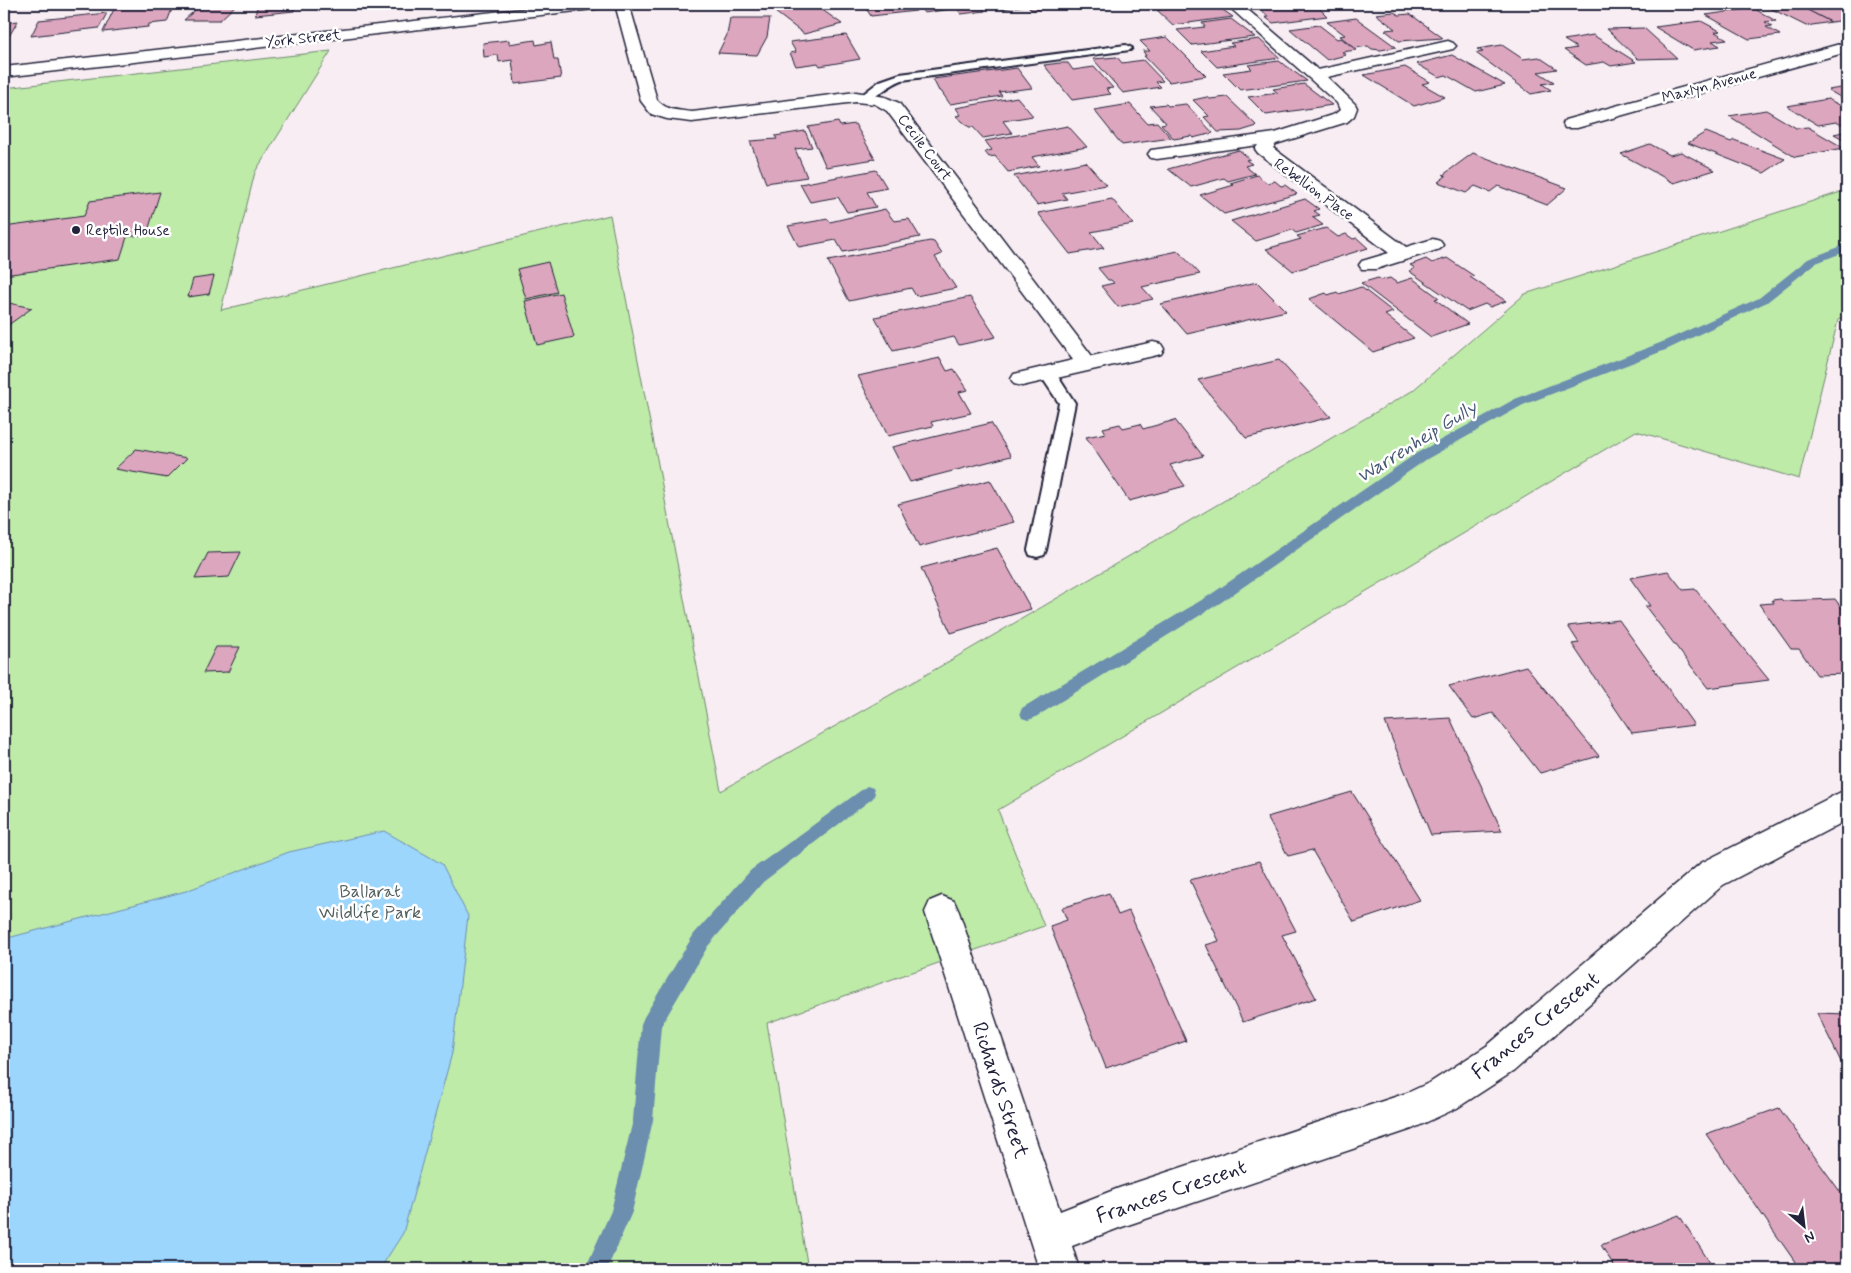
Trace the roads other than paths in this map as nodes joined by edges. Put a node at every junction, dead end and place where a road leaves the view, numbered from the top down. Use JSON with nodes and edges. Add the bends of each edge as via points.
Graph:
{"nodes":[{"id":1,"x":598,"y":4,"type":"edge"},
{"id":2,"x":602,"y":4,"type":"edge"},
{"id":3,"x":622,"y":4,"type":"edge"},
{"id":4,"x":1233,"y":4,"type":"edge"},
{"id":5,"x":1448,"y":46,"type":"dead end"},
{"id":6,"x":1847,"y":47,"type":"edge"},
{"id":7,"x":1126,"y":48,"type":"dead end"},
{"id":8,"x":4,"y":72,"type":"edge"},
{"id":9,"x":1316,"y":76,"type":"junction"},
{"id":10,"x":864,"y":98,"type":"junction"},
{"id":11,"x":1571,"y":124,"type":"dead end"},
{"id":12,"x":1274,"y":138,"type":"junction"},
{"id":13,"x":1157,"y":154,"type":"dead end"},
{"id":14,"x":1433,"y":244,"type":"dead end"},
{"id":15,"x":1403,"y":254,"type":"junction"},
{"id":16,"x":1369,"y":265,"type":"dead end"},
{"id":17,"x":1153,"y":349,"type":"dead end"},
{"id":18,"x":1087,"y":364,"type":"junction"},
{"id":19,"x":1047,"y":373,"type":"junction"},
{"id":20,"x":1022,"y":379,"type":"dead end"},
{"id":21,"x":1037,"y":550,"type":"dead end"},
{"id":22,"x":1847,"y":806,"type":"edge"},
{"id":23,"x":942,"y":912,"type":"dead end"},
{"id":24,"x":1049,"y":1235,"type":"junction"},
{"id":25,"x":1060,"y":1269,"type":"edge"}],
"edges":[{"from":1,"to":2,"type":"street","name":"York Street"},
{"from":1,"to":8,"type":"street","name":"York Street"},
{"from":3,"to":10,"type":"street","name":"Cecile Court","via":[[650,101],[660,111],[678,116],[717,115],[840,98]]},
{"from":4,"to":9,"type":"street","name":"Rebellion Place"},
{"from":5,"to":9,"type":"street"},
{"from":6,"to":11,"type":"street","name":"Maxlyn Avenue"},
{"from":7,"to":10,"type":"lane","via":[[900,77],[884,83]]},
{"from":9,"to":12,"type":"street","name":"Rebellion Place","via":[[1343,100],[1348,112],[1334,120]]},
{"from":10,"to":18,"type":"street","name":"Cecile Court","via":[[883,102],[899,112]]},
{"from":12,"to":13,"type":"street"},
{"from":12,"to":15,"type":"street","name":"Rebellion Place","via":[[1264,146],[1270,156]]},
{"from":14,"to":15,"type":"street"},
{"from":15,"to":16,"type":"street"},
{"from":17,"to":18,"type":"street"},
{"from":18,"to":19,"type":"street"},
{"from":19,"to":20,"type":"street"},
{"from":19,"to":21,"type":"lane","via":[[1067,403]]},
{"from":22,"to":24,"type":"street","name":"Frances Crescent","via":[[1840,806],[1712,874],[1501,1058],[1444,1095],[1412,1110],[1119,1208]]},
{"from":23,"to":24,"type":"street","name":"Richards Street"},
{"from":24,"to":25,"type":"street","name":"Richards Street"}]}
